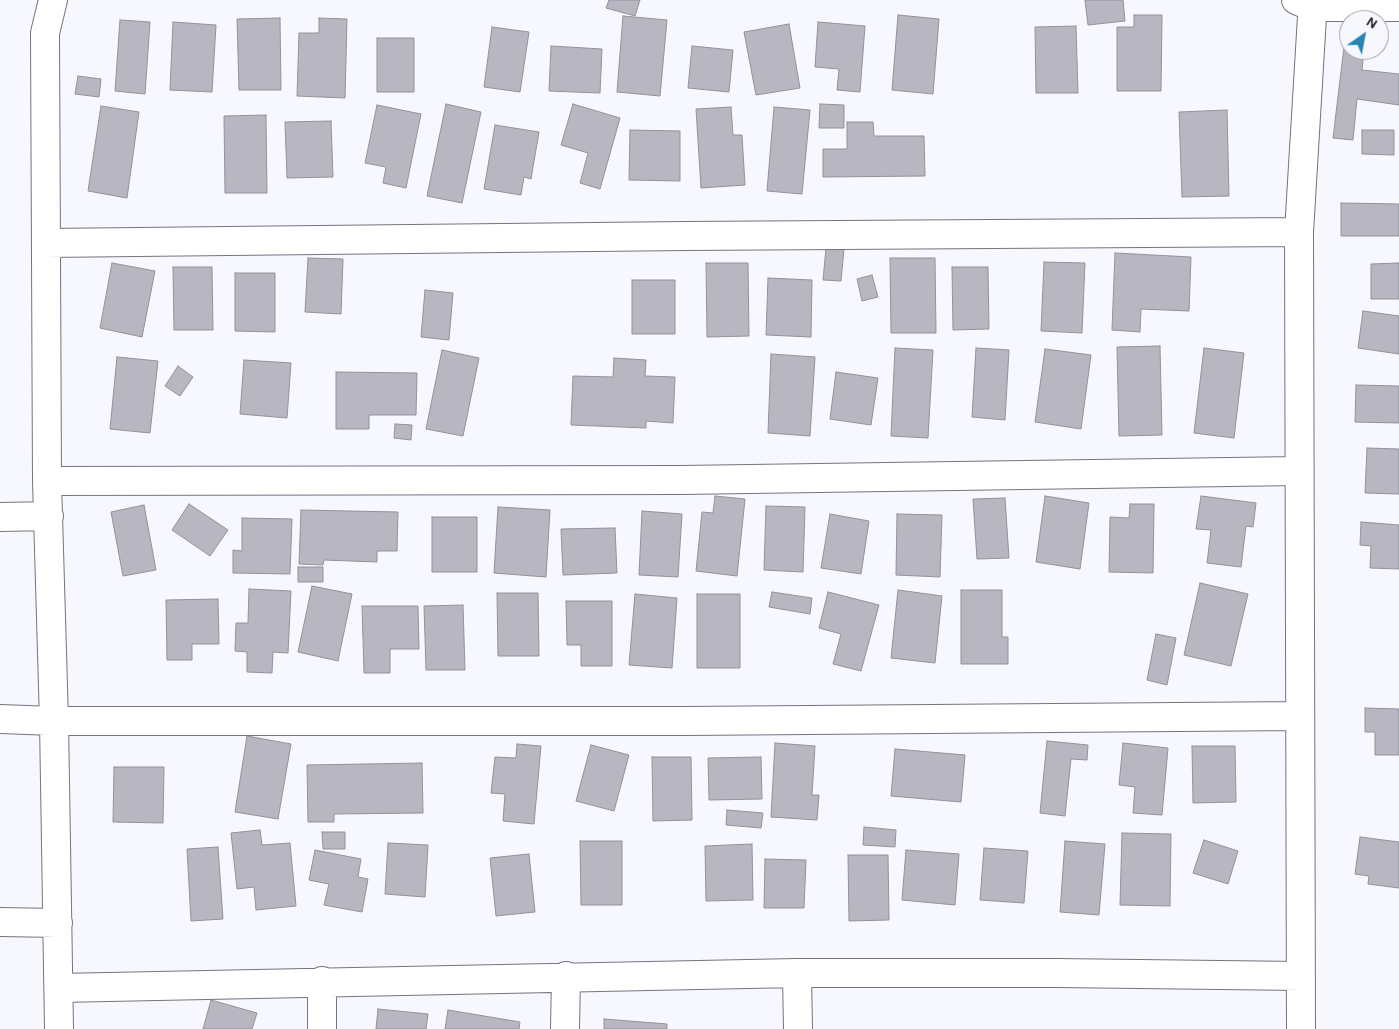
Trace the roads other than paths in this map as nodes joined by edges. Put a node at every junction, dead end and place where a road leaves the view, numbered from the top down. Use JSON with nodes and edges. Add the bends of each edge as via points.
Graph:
{"nodes":[{"id":1,"x":53,"y":0,"type":"edge"},
{"id":2,"x":1307,"y":2,"type":"edge"},
{"id":3,"x":1399,"y":7,"type":"edge"},
{"id":4,"x":1299,"y":232,"type":"junction"},
{"id":5,"x":46,"y":243,"type":"junction"},
{"id":6,"x":1300,"y":471,"type":"junction"},
{"id":7,"x":47,"y":482,"type":"junction"},
{"id":8,"x":49,"y":516,"type":"junction"},
{"id":9,"x":0,"y":517,"type":"edge"},
{"id":10,"x":1300,"y":716,"type":"junction"},
{"id":11,"x":0,"y":719,"type":"edge"},
{"id":12,"x":54,"y":722,"type":"junction"},
{"id":13,"x":0,"y":922,"type":"edge"},
{"id":14,"x":58,"y":923,"type":"junction"},
{"id":15,"x":797,"y":972,"type":"junction"},
{"id":16,"x":566,"y":976,"type":"junction"},
{"id":17,"x":1302,"y":976,"type":"junction"},
{"id":18,"x":322,"y":981,"type":"junction"},
{"id":19,"x":59,"y":988,"type":"junction"},
{"id":20,"x":59,"y":1029,"type":"edge"},
{"id":21,"x":322,"y":1029,"type":"edge"},
{"id":22,"x":565,"y":1029,"type":"edge"},
{"id":23,"x":798,"y":1029,"type":"edge"},
{"id":24,"x":1301,"y":1029,"type":"edge"}],
"edges":[{"from":1,"to":5,"type":"street","via":[[45,34]]},
{"from":2,"to":3,"type":"street"},
{"from":2,"to":4,"type":"street"},
{"from":4,"to":5,"type":"street"},
{"from":4,"to":6,"type":"street"},
{"from":5,"to":7,"type":"street"},
{"from":6,"to":7,"type":"street","via":[[681,480]]},
{"from":6,"to":10,"type":"street"},
{"from":7,"to":8,"type":"street"},
{"from":8,"to":9,"type":"street"},
{"from":8,"to":12,"type":"street"},
{"from":10,"to":12,"type":"street"},
{"from":10,"to":17,"type":"street"},
{"from":11,"to":12,"type":"street"},
{"from":12,"to":14,"type":"street"},
{"from":13,"to":14,"type":"street"},
{"from":14,"to":19,"type":"street"},
{"from":15,"to":16,"type":"street"},
{"from":15,"to":17,"type":"street"},
{"from":15,"to":23,"type":"street"},
{"from":16,"to":18,"type":"street"},
{"from":16,"to":22,"type":"street"},
{"from":17,"to":24,"type":"street"},
{"from":18,"to":19,"type":"street"},
{"from":18,"to":21,"type":"street"},
{"from":19,"to":20,"type":"street"}]}
